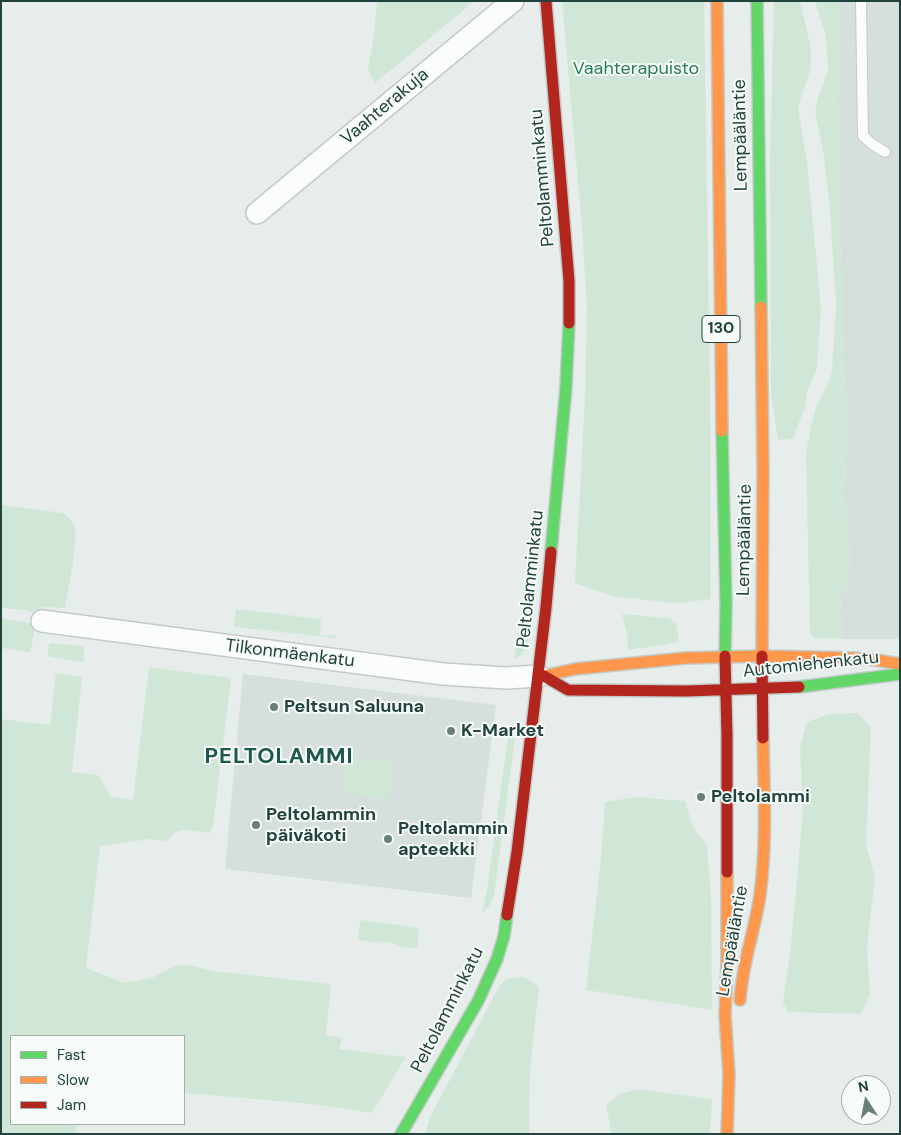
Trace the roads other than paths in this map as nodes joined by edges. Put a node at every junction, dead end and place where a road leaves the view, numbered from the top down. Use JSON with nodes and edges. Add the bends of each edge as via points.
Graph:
{"nodes":[{"id":1,"x":513,"y":1,"type":"edge"},
{"id":2,"x":546,"y":1,"type":"edge"},
{"id":3,"x":716,"y":1,"type":"edge"},
{"id":4,"x":757,"y":1,"type":"edge"},
{"id":5,"x":861,"y":1,"type":"edge"},
{"id":6,"x":885,"y":152,"type":"dead end"},
{"id":7,"x":257,"y":213,"type":"dead end"},
{"id":8,"x":42,"y":622,"type":"dead end"},
{"id":9,"x":725,"y":656,"type":"junction"},
{"id":10,"x":762,"y":656,"type":"junction"},
{"id":11,"x":900,"y":664,"type":"edge"},
{"id":12,"x":900,"y":674,"type":"edge"},
{"id":13,"x":541,"y":676,"type":"junction"},
{"id":14,"x":763,"y":689,"type":"junction"},
{"id":15,"x":726,"y":690,"type":"junction"},
{"id":16,"x":739,"y":1012,"type":"dead end"},
{"id":17,"x":737,"y":1031,"type":"dead end"},
{"id":18,"x":729,"y":1075,"type":"junction"},
{"id":19,"x":401,"y":1134,"type":"edge"},
{"id":20,"x":727,"y":1134,"type":"edge"}],
"edges":[{"from":1,"to":7,"type":"street","name":"Vaahterakuja"},
{"from":2,"to":13,"type":"main road","name":"Peltolamminkatu","via":[[569,281],[569,320]]},
{"from":3,"to":9,"type":"main road","name":"Lempääläntie","number":"130"},
{"from":4,"to":10,"type":"main road","name":"Lempääläntie","number":"130"},
{"from":5,"to":6,"type":"lane","via":[[863,136]]},
{"from":8,"to":13,"type":"street","name":"Tilkonmäenkatu","via":[[443,674],[506,678]]},
{"from":9,"to":10,"type":"main road","name":"Tilkonmäenkatu"},
{"from":9,"to":13,"type":"main road","name":"Tilkonmäenkatu","via":[[575,669]]},
{"from":9,"to":15,"type":"main road","name":"Lempääläntie","number":"130"},
{"from":10,"to":11,"type":"main road","name":"Automiehenkatu","via":[[861,659]]},
{"from":10,"to":14,"type":"main road","name":"Lempääläntie","number":"130"},
{"from":12,"to":14,"type":"main road","name":"Automiehenkatu"},
{"from":13,"to":15,"type":"main road","via":[[568,690]]},
{"from":13,"to":19,"type":"main road","name":"Peltolamminkatu","via":[[504,936],[497,959],[478,1001]]},
{"from":14,"to":15,"type":"main road","name":"Automiehenkatu"},
{"from":14,"to":16,"type":"main road","name":"Lempääläntie","number":"130","via":[[764,849],[760,895],[741,984]]},
{"from":15,"to":18,"type":"main road","name":"Lempääläntie","number":"130","via":[[725,1015]]},
{"from":17,"to":18,"type":"main road","name":"Lempääläntie","number":"130"},
{"from":18,"to":20,"type":"main road","name":"Lempääläntie","number":"130"}]}
